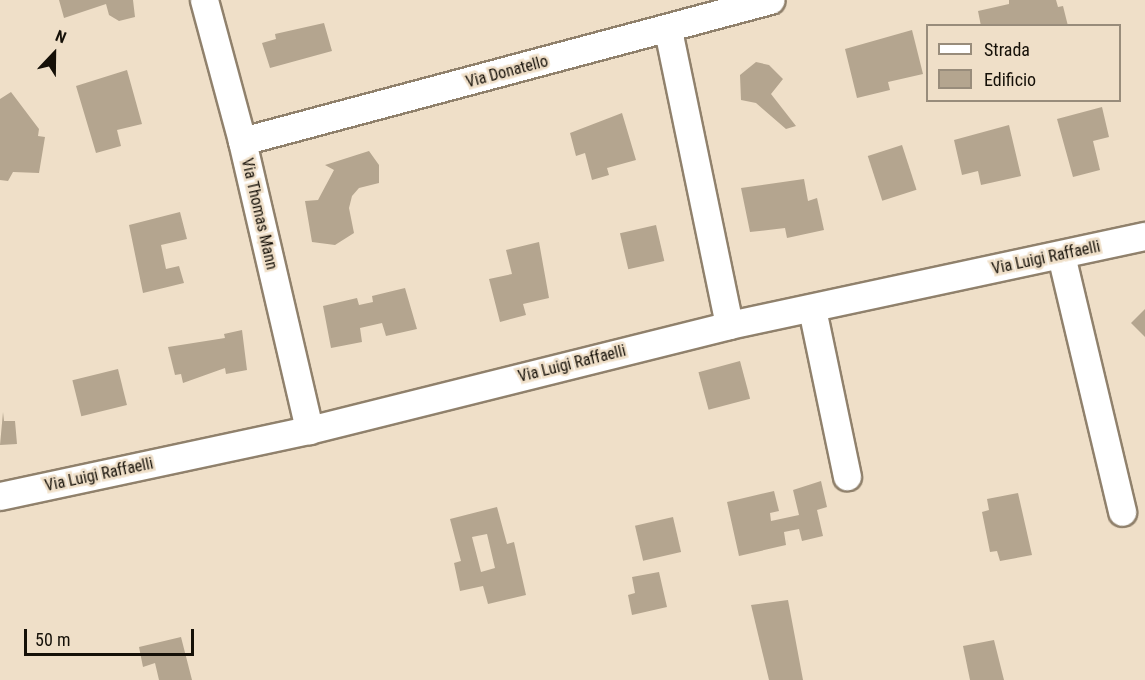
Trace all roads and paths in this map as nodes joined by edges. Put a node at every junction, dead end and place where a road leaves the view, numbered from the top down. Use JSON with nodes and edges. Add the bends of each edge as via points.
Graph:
{"nodes":[{"id":1,"x":204,"y":0,"type":"edge"},
{"id":2,"x":770,"y":0,"type":"edge"},
{"id":3,"x":668,"y":30,"type":"junction"},
{"id":4,"x":242,"y":141,"type":"junction"},
{"id":5,"x":1145,"y":236,"type":"edge"},
{"id":6,"x":1061,"y":255,"type":"junction"},
{"id":7,"x":812,"y":309,"type":"junction"},
{"id":8,"x":729,"y":325,"type":"junction"},
{"id":9,"x":309,"y":430,"type":"junction"},
{"id":10,"x":847,"y":476,"type":"dead end"},
{"id":11,"x":0,"y":496,"type":"edge"},
{"id":12,"x":1122,"y":512,"type":"dead end"}],
"edges":[{"from":1,"to":4,"type":"street","name":"Via Thomas Mann"},
{"from":2,"to":3,"type":"street","name":"Via Donatello"},
{"from":3,"to":4,"type":"street","name":"Via Donatello"},
{"from":3,"to":8,"type":"street"},
{"from":4,"to":9,"type":"street","name":"Via Thomas Mann"},
{"from":5,"to":6,"type":"street","name":"Via Luigi Raffaelli"},
{"from":6,"to":7,"type":"street","name":"Via Luigi Raffaelli"},
{"from":6,"to":12,"type":"street"},
{"from":7,"to":8,"type":"street","name":"Via Luigi Raffaelli"},
{"from":7,"to":10,"type":"street"},
{"from":8,"to":9,"type":"street","name":"Via Luigi Raffaelli"},
{"from":9,"to":11,"type":"street","name":"Via Luigi Raffaelli"}]}
